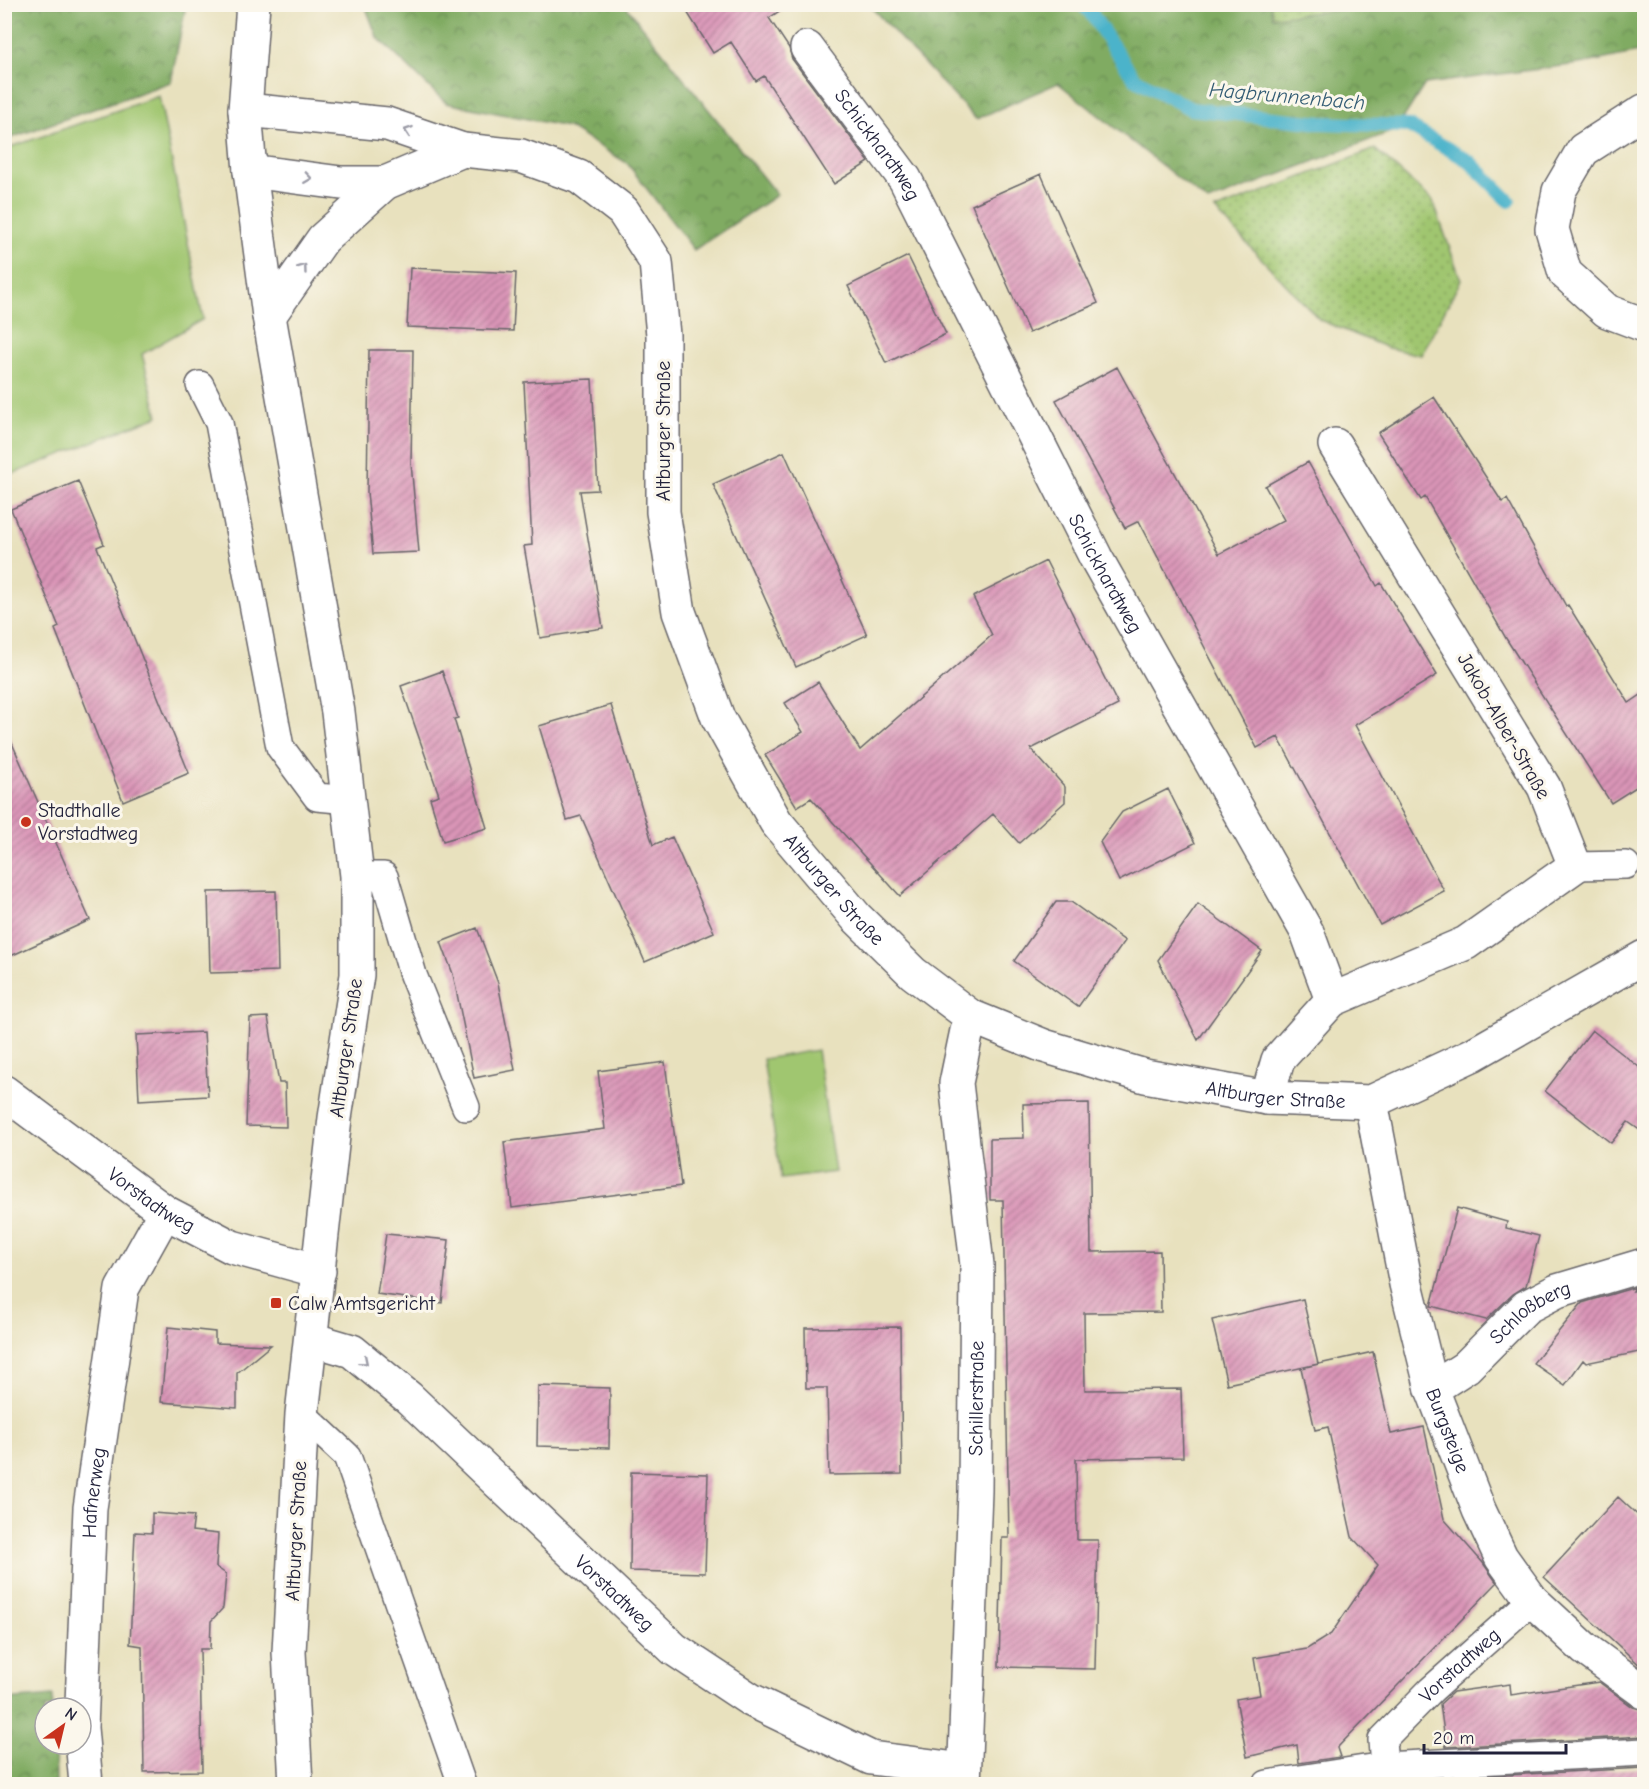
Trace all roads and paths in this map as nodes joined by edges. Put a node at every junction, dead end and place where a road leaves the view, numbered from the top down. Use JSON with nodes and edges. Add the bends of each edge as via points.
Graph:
{"nodes":[{"id":1,"x":253,"y":4,"type":"edge"},
{"id":2,"x":807,"y":48,"type":"dead end"},
{"id":3,"x":245,"y":110,"type":"junction"},
{"id":4,"x":1644,"y":111,"type":"edge"},
{"id":5,"x":463,"y":150,"type":"junction"},
{"id":6,"x":250,"y":171,"type":"junction"},
{"id":7,"x":385,"y":183,"type":"junction"},
{"id":8,"x":269,"y":316,"type":"junction"},
{"id":9,"x":1644,"y":325,"type":"edge"},
{"id":10,"x":200,"y":385,"type":"dead end"},
{"id":11,"x":1335,"y":445,"type":"dead end"},
{"id":12,"x":350,"y":800,"type":"junction"},
{"id":13,"x":1626,"y":865,"type":"dead end"},
{"id":14,"x":1575,"y":866,"type":"junction"},
{"id":15,"x":357,"y":876,"type":"junction"},
{"id":16,"x":1644,"y":957,"type":"edge"},
{"id":17,"x":1332,"y":1000,"type":"junction"},
{"id":18,"x":970,"y":1016,"type":"junction"},
{"id":19,"x":4,"y":1092,"type":"edge"},
{"id":20,"x":1267,"y":1098,"type":"junction"},
{"id":21,"x":1371,"y":1102,"type":"junction"},
{"id":22,"x":465,"y":1107,"type":"dead end"},
{"id":23,"x":165,"y":1212,"type":"junction"},
{"id":24,"x":1644,"y":1265,"type":"edge"},
{"id":25,"x":319,"y":1271,"type":"junction"},
{"id":26,"x":311,"y":1339,"type":"junction"},
{"id":27,"x":1432,"y":1389,"type":"junction"},
{"id":28,"x":302,"y":1414,"type":"junction"},
{"id":29,"x":1532,"y":1600,"type":"junction"},
{"id":30,"x":1644,"y":1692,"type":"edge"},
{"id":31,"x":1644,"y":1752,"type":"edge"},
{"id":32,"x":1384,"y":1766,"type":"junction"},
{"id":33,"x":964,"y":1777,"type":"edge"},
{"id":34,"x":86,"y":1785,"type":"edge"},
{"id":35,"x":296,"y":1785,"type":"edge"},
{"id":36,"x":462,"y":1785,"type":"edge"},
{"id":37,"x":1267,"y":1785,"type":"edge"}],
"edges":[{"from":1,"to":3,"type":"street"},
{"from":2,"to":17,"type":"street","name":"Schickhardtweg","via":[[905,179],[1096,558],[1307,932]]},
{"from":5,"to":3,"type":"street","name":"Altburger Straße","one_way":true,"via":[[387,124]]},
{"from":3,"to":6,"type":"street","name":"Altburger Straße"},
{"from":4,"to":9,"type":"street","via":[[1583,150],[1559,191],[1552,229],[1565,273],[1607,311]]},
{"from":5,"to":7,"type":"street","name":"Altburger Straße"},
{"from":5,"to":18,"type":"street","name":"Altburger Straße","via":[[521,156],[579,177],[623,211],[656,262],[663,335],[663,512],[680,612],[718,718],[776,822],[856,917],[913,973]]},
{"from":6,"to":7,"type":"street","name":"Altburger Straße","one_way":true,"via":[[341,183]]},
{"from":6,"to":8,"type":"street","name":"Altburger Straße"},
{"from":8,"to":7,"type":"street","name":"Altburger Straße","one_way":true,"via":[[323,239]]},
{"from":8,"to":12,"type":"street","name":"Altburger Straße"},
{"from":10,"to":12,"type":"lane","via":[[219,423],[280,747],[317,797]]},
{"from":11,"to":14,"type":"street","name":"Jakob-Alber-Straße","via":[[1544,787]]},
{"from":12,"to":15,"type":"street","name":"Altburger Straße"},
{"from":13,"to":14,"type":"lane"},
{"from":14,"to":17,"type":"street","via":[[1466,944]]},
{"from":15,"to":22,"type":"lane","via":[[384,876],[413,975]]},
{"from":15,"to":25,"type":"street","name":"Altburger Straße","via":[[357,975],[335,1118]]},
{"from":16,"to":21,"type":"street","name":"Altburger Straße","via":[[1472,1055]]},
{"from":17,"to":20,"type":"street","via":[[1278,1060]]},
{"from":18,"to":20,"type":"street","name":"Altburger Straße","via":[[1044,1046],[1145,1076]]},
{"from":18,"to":33,"type":"street","name":"Schillerstraße","via":[[956,1083],[977,1265],[975,1491]]},
{"from":19,"to":23,"type":"street","name":"Vorstadtweg"},
{"from":20,"to":21,"type":"street","name":"Altburger Straße"},
{"from":21,"to":27,"type":"street","name":"Burgsteige","via":[[1406,1284]]},
{"from":23,"to":25,"type":"street","name":"Vorstadtweg","via":[[232,1248]]},
{"from":23,"to":34,"type":"street","name":"Hafnerweg","via":[[122,1289],[92,1497],[81,1728]]},
{"from":24,"to":27,"type":"street","name":"Schloßberg","via":[[1557,1291],[1526,1307],[1466,1367]]},
{"from":25,"to":26,"type":"street","name":"Altburger Straße"},
{"from":26,"to":28,"type":"street","name":"Altburger Straße"},
{"from":26,"to":33,"type":"street","name":"Vorstadtweg","one_way":true,"via":[[352,1351],[409,1398],[683,1655],[751,1700],[871,1758]]},
{"from":27,"to":29,"type":"street","name":"Burgsteige","via":[[1501,1557]]},
{"from":28,"to":35,"type":"street","name":"Altburger Straße","via":[[289,1652]]},
{"from":28,"to":36,"type":"lane","via":[[347,1456]]},
{"from":29,"to":30,"type":"street","name":"Burgsteige","via":[[1585,1649]]},
{"from":29,"to":32,"type":"lane","name":"Vorstadtweg","via":[[1431,1690],[1382,1740]]},
{"from":31,"to":32,"type":"lane"},
{"from":32,"to":37,"type":"lane"}]}
